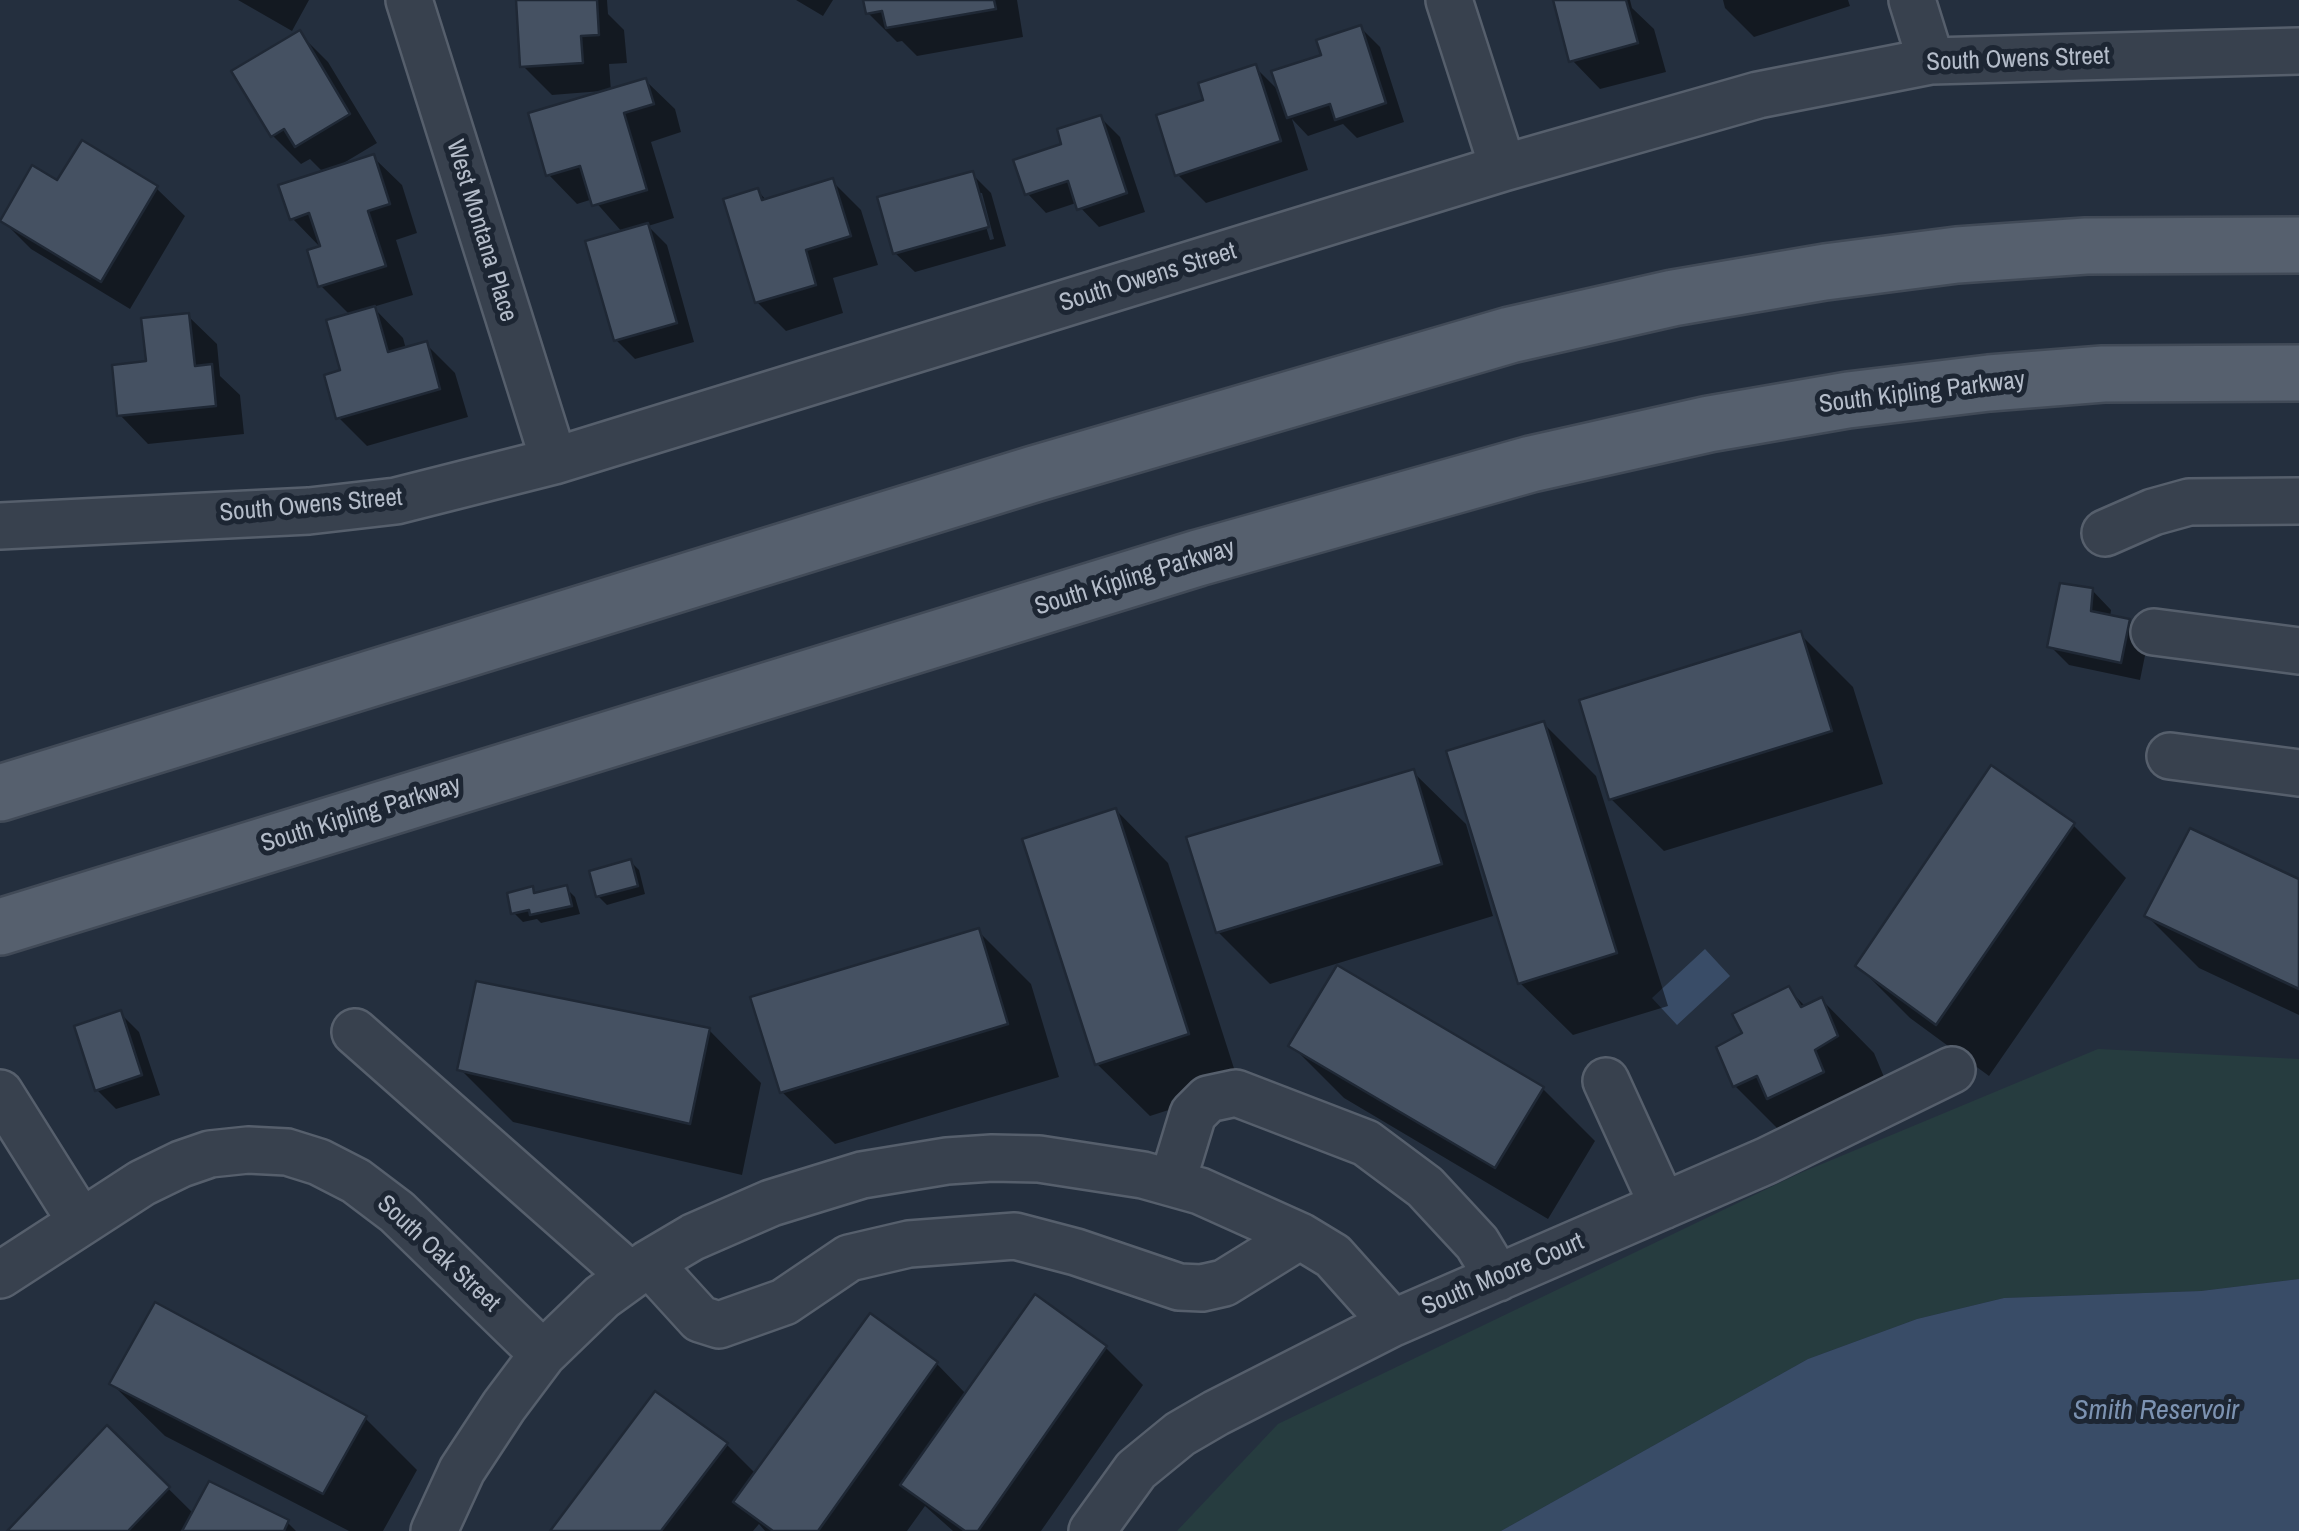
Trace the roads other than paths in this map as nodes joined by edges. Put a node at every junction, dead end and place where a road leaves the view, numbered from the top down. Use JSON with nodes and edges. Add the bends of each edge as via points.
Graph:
{"nodes":[{"id":1,"x":409,"y":0,"type":"edge"},
{"id":2,"x":1449,"y":0,"type":"edge"},
{"id":3,"x":1912,"y":0,"type":"edge"},
{"id":4,"x":2299,"y":50,"type":"edge"},
{"id":5,"x":1930,"y":61,"type":"junction"},
{"id":6,"x":1503,"y":168,"type":"junction"},
{"id":7,"x":2299,"y":244,"type":"edge"},
{"id":8,"x":2299,"y":372,"type":"edge"},
{"id":9,"x":554,"y":462,"type":"junction"},
{"id":10,"x":2299,"y":501,"type":"edge"},
{"id":11,"x":0,"y":526,"type":"edge"},
{"id":12,"x":2105,"y":533,"type":"dead end"},
{"id":13,"x":2154,"y":632,"type":"dead end"},
{"id":14,"x":2299,"y":651,"type":"edge"},
{"id":15,"x":2170,"y":756,"type":"dead end"},
{"id":16,"x":2299,"y":773,"type":"edge"},
{"id":17,"x":0,"y":793,"type":"edge"},
{"id":18,"x":0,"y":927,"type":"edge"},
{"id":19,"x":355,"y":1032,"type":"dead end"},
{"id":20,"x":1952,"y":1070,"type":"dead end"},
{"id":21,"x":1606,"y":1081,"type":"dead end"},
{"id":22,"x":0,"y":1094,"type":"edge"},
{"id":23,"x":1172,"y":1184,"type":"junction"},
{"id":24,"x":1663,"y":1206,"type":"junction"},
{"id":25,"x":82,"y":1222,"type":"junction"},
{"id":26,"x":1300,"y":1236,"type":"junction"},
{"id":27,"x":640,"y":1269,"type":"junction"},
{"id":28,"x":0,"y":1274,"type":"edge"},
{"id":29,"x":1498,"y":1278,"type":"junction"},
{"id":30,"x":1393,"y":1323,"type":"junction"},
{"id":31,"x":543,"y":1354,"type":"junction"},
{"id":32,"x":434,"y":1531,"type":"edge"},
{"id":33,"x":1092,"y":1531,"type":"edge"}],
"edges":[{"from":1,"to":9,"type":"street","name":"West Montana Place"},
{"from":2,"to":6,"type":"street"},
{"from":3,"to":5,"type":"street"},
{"from":4,"to":5,"type":"street","name":"South Owens Street"},
{"from":5,"to":6,"type":"street","name":"South Owens Street","via":[[1758,95]]},
{"from":6,"to":9,"type":"street","name":"South Owens Street"},
{"from":7,"to":17,"type":"main road","via":[[2086,246],[1958,256],[1692,295],[1510,334]]},
{"from":8,"to":18,"type":"main road","name":"South Kipling Parkway","via":[[1989,382],[1709,424],[1531,464],[1198,558]]},
{"from":9,"to":11,"type":"street","name":"South Owens Street","via":[[396,501]]},
{"from":10,"to":12,"type":"street","via":[[2189,502]]},
{"from":13,"to":14,"type":"street"},
{"from":15,"to":16,"type":"street"},
{"from":19,"to":27,"type":"street"},
{"from":20,"to":24,"type":"street","name":"South Moore Court"},
{"from":21,"to":24,"type":"street"},
{"from":22,"to":25,"type":"street"},
{"from":23,"to":26,"type":"street"},
{"from":23,"to":27,"type":"street","via":[[1039,1159],[918,1165],[771,1203]]},
{"from":23,"to":29,"type":"street","via":[[1193,1114],[1208,1099],[1236,1093],[1366,1143],[1425,1188],[1477,1243]]},
{"from":24,"to":29,"type":"street","name":"South Moore Court"},
{"from":25,"to":28,"type":"street","name":"South Oak Street"},
{"from":25,"to":31,"type":"street","name":"South Oak Street","via":[[142,1184],[210,1154],[286,1152],[356,1181],[397,1212]]},
{"from":26,"to":27,"type":"street","via":[[1224,1283],[1202,1288],[1179,1287],[1015,1236],[909,1244],[849,1258],[784,1302],[719,1325],[700,1318]]},
{"from":26,"to":30,"type":"street","via":[[1333,1256]]},
{"from":27,"to":31,"type":"street"},
{"from":29,"to":30,"type":"street","name":"South Moore Court"},
{"from":30,"to":33,"type":"street","name":"South Moore Court","via":[[1180,1434],[1136,1470]]},
{"from":31,"to":32,"type":"street","via":[[462,1470]]}]}
